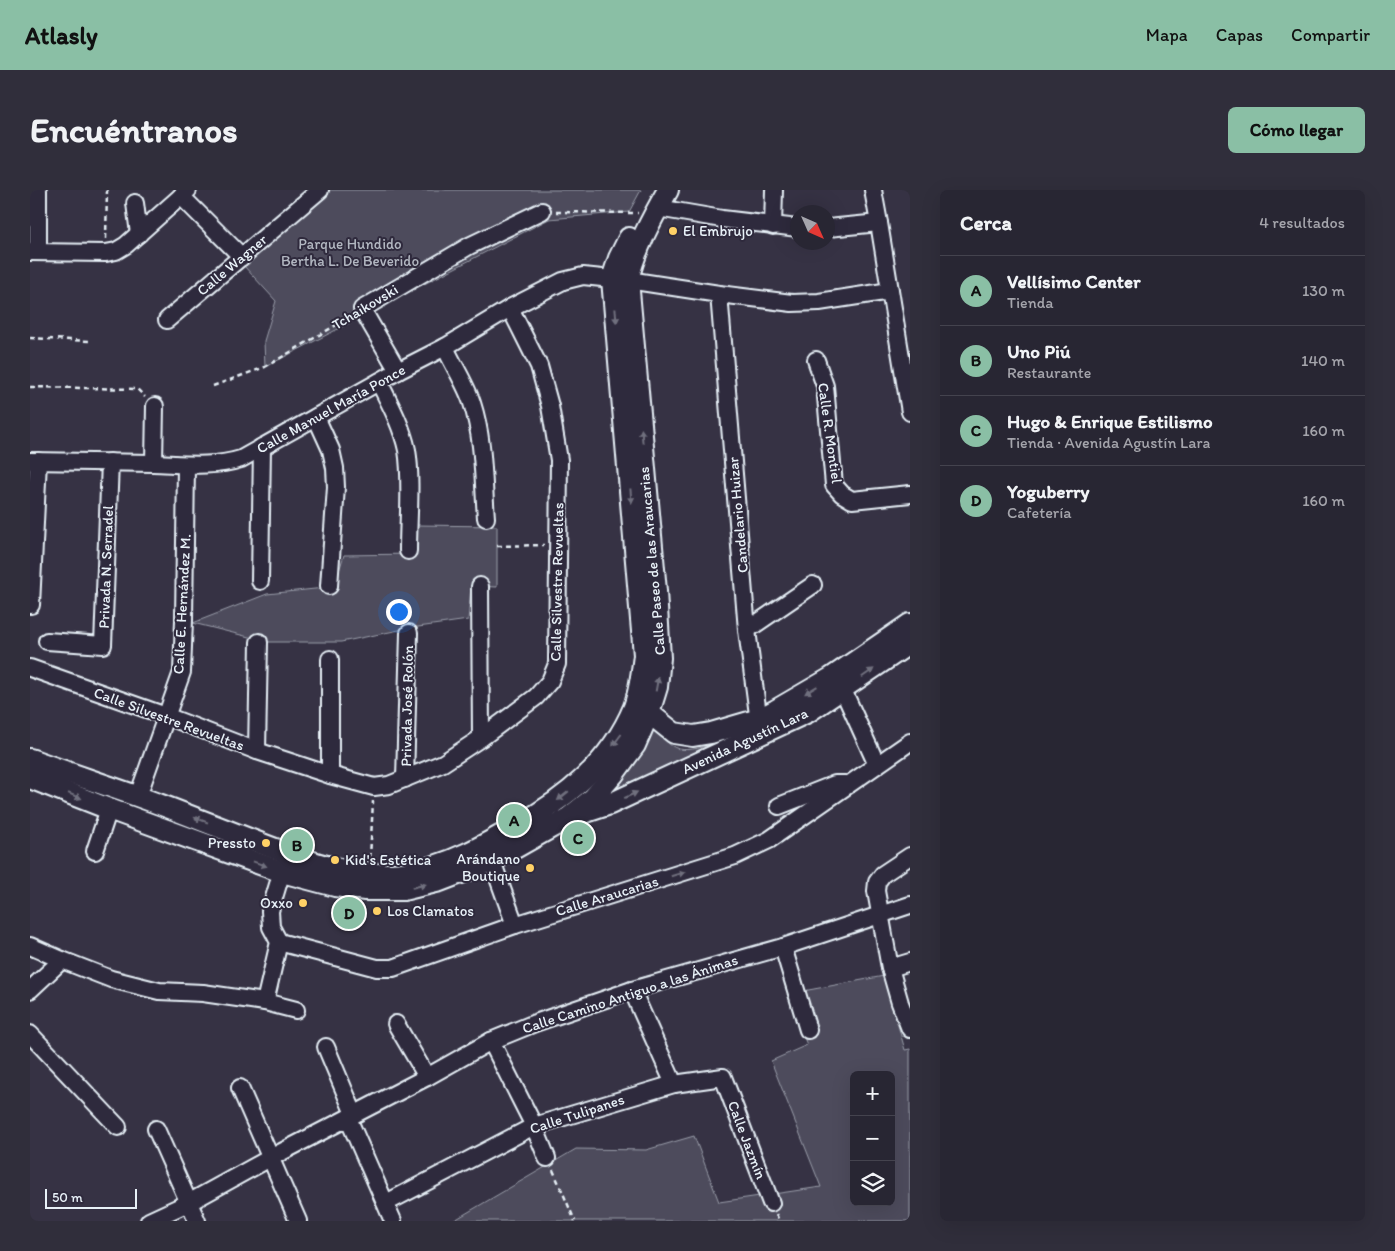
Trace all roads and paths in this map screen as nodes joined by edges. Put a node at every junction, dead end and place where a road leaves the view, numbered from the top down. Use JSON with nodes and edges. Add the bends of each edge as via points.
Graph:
{"nodes":[{"id":1,"x":38,"y":190,"type":"edge"},
{"id":2,"x":107,"y":190,"type":"edge"},
{"id":3,"x":320,"y":190,"type":"edge"},
{"id":4,"x":668,"y":190,"type":"edge"},
{"id":5,"x":774,"y":190,"type":"edge"},
{"id":6,"x":873,"y":190,"type":"edge"},
{"id":7,"x":184,"y":193,"type":"edge"},
{"id":8,"x":135,"y":202,"type":"dead end"},
{"id":9,"x":651,"y":204,"type":"edge"},
{"id":10,"x":542,"y":211,"type":"joint"},
{"id":11,"x":880,"y":223,"type":"junction"},
{"id":12,"x":774,"y":226,"type":"junction"},
{"id":13,"x":790,"y":227,"type":"edge"},
{"id":14,"x":835,"y":227,"type":"edge"},
{"id":15,"x":139,"y":234,"type":"junction"},
{"id":16,"x":34,"y":252,"type":"edge"},
{"id":17,"x":106,"y":253,"type":"junction"},
{"id":18,"x":242,"y":257,"type":"junction"},
{"id":19,"x":620,"y":279,"type":"junction"},
{"id":20,"x":890,"y":291,"type":"junction"},
{"id":21,"x":719,"y":294,"type":"junction"},
{"id":22,"x":510,"y":308,"type":"junction"},
{"id":23,"x":362,"y":310,"type":"junction"},
{"id":24,"x":167,"y":320,"type":"dead end"},
{"id":25,"x":30,"y":338,"type":"edge"},
{"id":26,"x":90,"y":341,"type":"dead end"},
{"id":27,"x":445,"y":347,"type":"junction"},
{"id":28,"x":816,"y":360,"type":"dead end"},
{"id":29,"x":398,"y":371,"type":"junction"},
{"id":30,"x":379,"y":382,"type":"junction"},
{"id":31,"x":213,"y":386,"type":"dead end"},
{"id":32,"x":30,"y":387,"type":"edge"},
{"id":33,"x":155,"y":406,"type":"joint"},
{"id":34,"x":910,"y":412,"type":"edge"},
{"id":35,"x":316,"y":417,"type":"junction"},
{"id":36,"x":262,"y":447,"type":"junction"},
{"id":37,"x":34,"y":461,"type":"edge"},
{"id":38,"x":110,"y":462,"type":"junction"},
{"id":39,"x":154,"y":463,"type":"junction"},
{"id":40,"x":186,"y":465,"type":"junction"},
{"id":41,"x":910,"y":494,"type":"edge"},
{"id":42,"x":486,"y":518,"type":"dead end"},
{"id":43,"x":558,"y":544,"type":"junction"},
{"id":44,"x":496,"y":546,"type":"dead end"},
{"id":45,"x":408,"y":551,"type":"dead end"},
{"id":46,"x":260,"y":581,"type":"dead end"},
{"id":47,"x":813,"y":585,"type":"dead end"},
{"id":48,"x":329,"y":586,"type":"dead end"},
{"id":49,"x":480,"y":586,"type":"dead end"},
{"id":50,"x":648,"y":591,"type":"junction"},
{"id":51,"x":30,"y":605,"type":"edge"},
{"id":52,"x":910,"y":624,"type":"edge"},
{"id":53,"x":747,"y":630,"type":"junction"},
{"id":54,"x":409,"y":633,"type":"dead end"},
{"id":55,"x":47,"y":641,"type":"dead end"},
{"id":56,"x":259,"y":642,"type":"dead end"},
{"id":57,"x":910,"y":643,"type":"edge"},
{"id":58,"x":330,"y":659,"type":"dead end"},
{"id":59,"x":30,"y":668,"type":"edge"},
{"id":60,"x":843,"y":690,"type":"junction"},
{"id":61,"x":649,"y":713,"type":"junction"},
{"id":62,"x":166,"y":716,"type":"junction"},
{"id":63,"x":760,"y":727,"type":"junction"},
{"id":64,"x":481,"y":738,"type":"junction"},
{"id":65,"x":910,"y":742,"type":"edge"},
{"id":66,"x":257,"y":751,"type":"junction"},
{"id":67,"x":30,"y":765,"type":"edge"},
{"id":68,"x":878,"y":765,"type":"junction"},
{"id":69,"x":330,"y":775,"type":"junction"},
{"id":70,"x":405,"y":779,"type":"junction"},
{"id":71,"x":850,"y":784,"type":"junction"},
{"id":72,"x":374,"y":787,"type":"junction"},
{"id":73,"x":138,"y":796,"type":"junction"},
{"id":74,"x":779,"y":806,"type":"dead end"},
{"id":75,"x":109,"y":809,"type":"junction"},
{"id":76,"x":568,"y":818,"type":"junction"},
{"id":77,"x":95,"y":851,"type":"dead end"},
{"id":78,"x":910,"y":856,"type":"edge"},
{"id":79,"x":492,"y":862,"type":"junction"},
{"id":80,"x":285,"y":863,"type":"junction"},
{"id":81,"x":369,"y":874,"type":"junction"},
{"id":82,"x":910,"y":905,"type":"edge"},
{"id":83,"x":881,"y":915,"type":"junction"},
{"id":84,"x":515,"y":925,"type":"junction"},
{"id":85,"x":279,"y":942,"type":"junction"},
{"id":86,"x":30,"y":946,"type":"edge"},
{"id":87,"x":783,"y":947,"type":"junction"},
{"id":88,"x":62,"y":960,"type":"junction"},
{"id":89,"x":910,"y":962,"type":"edge"},
{"id":90,"x":890,"y":968,"type":"junction"},
{"id":91,"x":30,"y":990,"type":"edge"},
{"id":92,"x":632,"y":990,"type":"junction"},
{"id":93,"x":264,"y":1002,"type":"junction"},
{"id":94,"x":296,"y":1010,"type":"dead end"},
{"id":95,"x":396,"y":1024,"type":"dead end"},
{"id":96,"x":910,"y":1029,"type":"edge"},
{"id":97,"x":808,"y":1030,"type":"dead end"},
{"id":98,"x":30,"y":1034,"type":"edge"},
{"id":99,"x":491,"y":1041,"type":"junction"},
{"id":100,"x":326,"y":1047,"type":"dead end"},
{"id":101,"x":427,"y":1077,"type":"junction"},
{"id":102,"x":723,"y":1077,"type":"joint"},
{"id":103,"x":674,"y":1084,"type":"junction"},
{"id":104,"x":240,"y":1088,"type":"dead end"},
{"id":105,"x":351,"y":1116,"type":"junction"},
{"id":106,"x":534,"y":1126,"type":"junction"},
{"id":107,"x":118,"y":1127,"type":"dead end"},
{"id":108,"x":156,"y":1129,"type":"dead end"},
{"id":109,"x":270,"y":1158,"type":"junction"},
{"id":110,"x":548,"y":1158,"type":"joint"},
{"id":111,"x":190,"y":1202,"type":"junction"},
{"id":112,"x":386,"y":1203,"type":"junction"},
{"id":113,"x":771,"y":1204,"type":"dead end"},
{"id":114,"x":149,"y":1221,"type":"edge"},
{"id":115,"x":197,"y":1221,"type":"edge"},
{"id":116,"x":298,"y":1221,"type":"edge"},
{"id":117,"x":393,"y":1221,"type":"edge"},
{"id":118,"x":575,"y":1221,"type":"edge"}],
"edges":[{"from":1,"to":16,"type":"street"},
{"from":2,"to":17,"type":"path"},
{"from":3,"to":18,"type":"street","name":"Calle Wagner"},
{"from":4,"to":9,"type":"main road","name":"Calle Paseo de las Araucarias"},
{"from":5,"to":12,"type":"street"},
{"from":6,"to":11,"type":"street"},
{"from":7,"to":15,"type":"street"},
{"from":7,"to":18,"type":"street"},
{"from":8,"to":15,"type":"street"},
{"from":9,"to":10,"type":"path"},
{"from":9,"to":12,"type":"street","via":[[722,220]]},
{"from":9,"to":19,"type":"main road","name":"Calle Paseo de las Araucarias","via":[[632,264]]},
{"from":10,"to":23,"type":"street","name":"Tchaikovski","via":[[469,246]]},
{"from":11,"to":14,"type":"street"},
{"from":11,"to":20,"type":"street"},
{"from":12,"to":13,"type":"street"},
{"from":15,"to":17,"type":"street","via":[[116,251]]},
{"from":16,"to":17,"type":"street"},
{"from":18,"to":24,"type":"street","name":"Calle Wagner"},
{"from":19,"to":21,"type":"street","name":"Calle Manuel María Ponce"},
{"from":19,"to":22,"type":"street","name":"Calle Manuel María Ponce","via":[[582,276],[563,281]]},
{"from":19,"to":50,"type":"main road","name":"Calle Paseo de las Araucarias"},
{"from":20,"to":21,"type":"street","name":"Calle Manuel María Ponce","via":[[819,302]]},
{"from":20,"to":34,"type":"street"},
{"from":21,"to":53,"type":"street","name":"Candelario Huizar"},
{"from":22,"to":27,"type":"street","name":"Calle Manuel María Ponce"},
{"from":22,"to":43,"type":"street","name":"Calle Silvestre Revueltas","via":[[538,366],[550,406],[559,460]]},
{"from":23,"to":29,"type":"street"},
{"from":23,"to":31,"type":"path","name":"Tchaikovski","via":[[265,367]]},
{"from":25,"to":26,"type":"path"},
{"from":27,"to":29,"type":"street","name":"Calle Manuel María Ponce"},
{"from":27,"to":42,"type":"street","via":[[471,401],[477,422]]},
{"from":28,"to":41,"type":"street","name":"Calle R. Montiel","via":[[825,386],[834,485],[852,500]]},
{"from":29,"to":30,"type":"street","name":"Calle Manuel María Ponce"},
{"from":30,"to":35,"type":"street","name":"Calle Manuel María Ponce"},
{"from":30,"to":45,"type":"street","via":[[407,449]]},
{"from":32,"to":33,"type":"path","via":[[137,389]]},
{"from":33,"to":39,"type":"street"},
{"from":35,"to":36,"type":"street","name":"Calle Manuel María Ponce"},
{"from":35,"to":48,"type":"street","via":[[331,450],[335,468]]},
{"from":36,"to":40,"type":"street","name":"Calle Manuel María Ponce","via":[[229,463]]},
{"from":36,"to":46,"type":"street"},
{"from":37,"to":38,"type":"street","name":"Calle Manuel María Ponce"},
{"from":37,"to":51,"type":"street"},
{"from":38,"to":39,"type":"street","name":"Calle Manuel María Ponce"},
{"from":38,"to":55,"type":"street","name":"Privada N. Serradel","via":[[103,645]]},
{"from":39,"to":40,"type":"street","name":"Calle Manuel María Ponce"},
{"from":40,"to":62,"type":"street","name":"Calle E. Hernández M.","via":[[182,672]]},
{"from":43,"to":44,"type":"path"},
{"from":43,"to":64,"type":"street","name":"Calle Silvestre Revueltas","via":[[556,664],[550,681],[536,697]]},
{"from":47,"to":53,"type":"street"},
{"from":49,"to":64,"type":"street"},
{"from":61,"to":50,"type":"main road","name":"Calle Paseo de las Araucarias","one_way":true,"via":[[657,687],[660,658]]},
{"from":50,"to":81,"type":"main road","name":"Calle Paseo de las Araucarias","one_way":true,"via":[[641,680],[634,705],[621,734],[599,763],[555,802],[485,845],[437,866],[403,873]]},
{"from":52,"to":63,"type":"main road","name":"Avenida Agustín Lara","one_way":true,"via":[[831,678],[776,710]]},
{"from":53,"to":63,"type":"street","name":"Candelario Huizar"},
{"from":54,"to":70,"type":"street","name":"Privada José Rolón"},
{"from":56,"to":66,"type":"street"},
{"from":60,"to":57,"type":"main road","name":"Avenida Agustín Lara","one_way":true},
{"from":58,"to":69,"type":"street"},
{"from":59,"to":62,"type":"street","name":"Calle Silvestre Revueltas"},
{"from":60,"to":63,"type":"main road","name":"Avenida Agustín Lara","via":[[808,712]]},
{"from":60,"to":68,"type":"street"},
{"from":61,"to":63,"type":"main road","name":"Avenida Agustín Lara","via":[[674,733],[693,736]]},
{"from":61,"to":76,"type":"main road","name":"Calle Paseo de las Araucarias","via":[[635,744],[613,775],[594,798]]},
{"from":62,"to":66,"type":"street","name":"Calle Silvestre Revueltas"},
{"from":62,"to":73,"type":"street","name":"Calle E. Hernández M."},
{"from":76,"to":63,"type":"main road","name":"Avenida Agustín Lara","one_way":true,"via":[[610,804]]},
{"from":64,"to":70,"type":"street","name":"Calle Silvestre Revueltas","via":[[443,763]]},
{"from":65,"to":68,"type":"street","name":"Calle Araucarias"},
{"from":66,"to":69,"type":"street","name":"Calle Silvestre Revueltas"},
{"from":67,"to":73,"type":"main road","name":"Calle Paseo de las Araucarias"},
{"from":67,"to":75,"type":"main road","name":"Calle Paseo de las Araucarias","one_way":true},
{"from":68,"to":71,"type":"street","name":"Calle Araucarias"},
{"from":69,"to":72,"type":"street","name":"Calle Silvestre Revueltas"},
{"from":70,"to":72,"type":"street","name":"Calle Silvestre Revueltas","via":[[389,786]]},
{"from":71,"to":74,"type":"street","via":[[835,784]]},
{"from":84,"to":71,"type":"street","name":"Calle Araucarias","one_way":true,"via":[[735,856],[769,840]]},
{"from":72,"to":81,"type":"path"},
{"from":80,"to":73,"type":"main road","name":"Calle Paseo de las Araucarias","one_way":true},
{"from":75,"to":77,"type":"street"},
{"from":75,"to":80,"type":"main road","name":"Calle Paseo de las Araucarias","one_way":true},
{"from":76,"to":79,"type":"main road","name":"Calle Paseo de las Araucarias"},
{"from":78,"to":83,"type":"street","via":[[883,874],[877,882]]},
{"from":80,"to":79,"type":"main road","name":"Calle Paseo de las Araucarias","one_way":true,"via":[[335,886],[403,890],[440,881]]},
{"from":79,"to":84,"type":"street"},
{"from":80,"to":81,"type":"main road","name":"Calle Paseo de las Araucarias"},
{"from":80,"to":85,"type":"street","via":[[270,911],[271,927]]},
{"from":82,"to":83,"type":"street","name":"Calle Camino Antiguo a las Ánimas"},
{"from":83,"to":87,"type":"street","name":"Calle Camino Antiguo a las Ánimas"},
{"from":83,"to":90,"type":"street"},
{"from":84,"to":85,"type":"street","name":"Calle Araucarias","via":[[393,968],[377,968]]},
{"from":85,"to":93,"type":"street"},
{"from":86,"to":88,"type":"street"},
{"from":87,"to":92,"type":"street","name":"Calle Camino Antiguo a las Ánimas"},
{"from":87,"to":97,"type":"street"},
{"from":88,"to":91,"type":"street"},
{"from":88,"to":93,"type":"street","via":[[111,979],[159,991],[203,993]]},
{"from":89,"to":90,"type":"street"},
{"from":90,"to":96,"type":"street"},
{"from":92,"to":99,"type":"street","name":"Calle Camino Antiguo a las Ánimas"},
{"from":92,"to":103,"type":"street"},
{"from":93,"to":94,"type":"street"},
{"from":95,"to":101,"type":"street"},
{"from":98,"to":107,"type":"street"},
{"from":99,"to":101,"type":"street","name":"Calle Camino Antiguo a las Ánimas"},
{"from":99,"to":106,"type":"street"},
{"from":100,"to":105,"type":"street"},
{"from":101,"to":105,"type":"street","name":"Calle Camino Antiguo a las Ánimas"},
{"from":102,"to":103,"type":"street","name":"Calle Tulipanes"},
{"from":102,"to":113,"type":"street","name":"Calle Jazmín"},
{"from":103,"to":106,"type":"street","name":"Calle Tulipanes"},
{"from":104,"to":109,"type":"street"},
{"from":105,"to":109,"type":"street","name":"Calle Camino Antiguo a las Ánimas"},
{"from":105,"to":112,"type":"street"},
{"from":106,"to":110,"type":"street"},
{"from":106,"to":112,"type":"street","name":"Calle Tulipanes"},
{"from":108,"to":111,"type":"street"},
{"from":109,"to":111,"type":"street","name":"Calle Camino Antiguo a las Ánimas"},
{"from":109,"to":116,"type":"street"},
{"from":110,"to":118,"type":"path"},
{"from":111,"to":114,"type":"street","name":"Calle Camino Antiguo a las Ánimas"},
{"from":111,"to":115,"type":"street"},
{"from":112,"to":117,"type":"street"}]}
